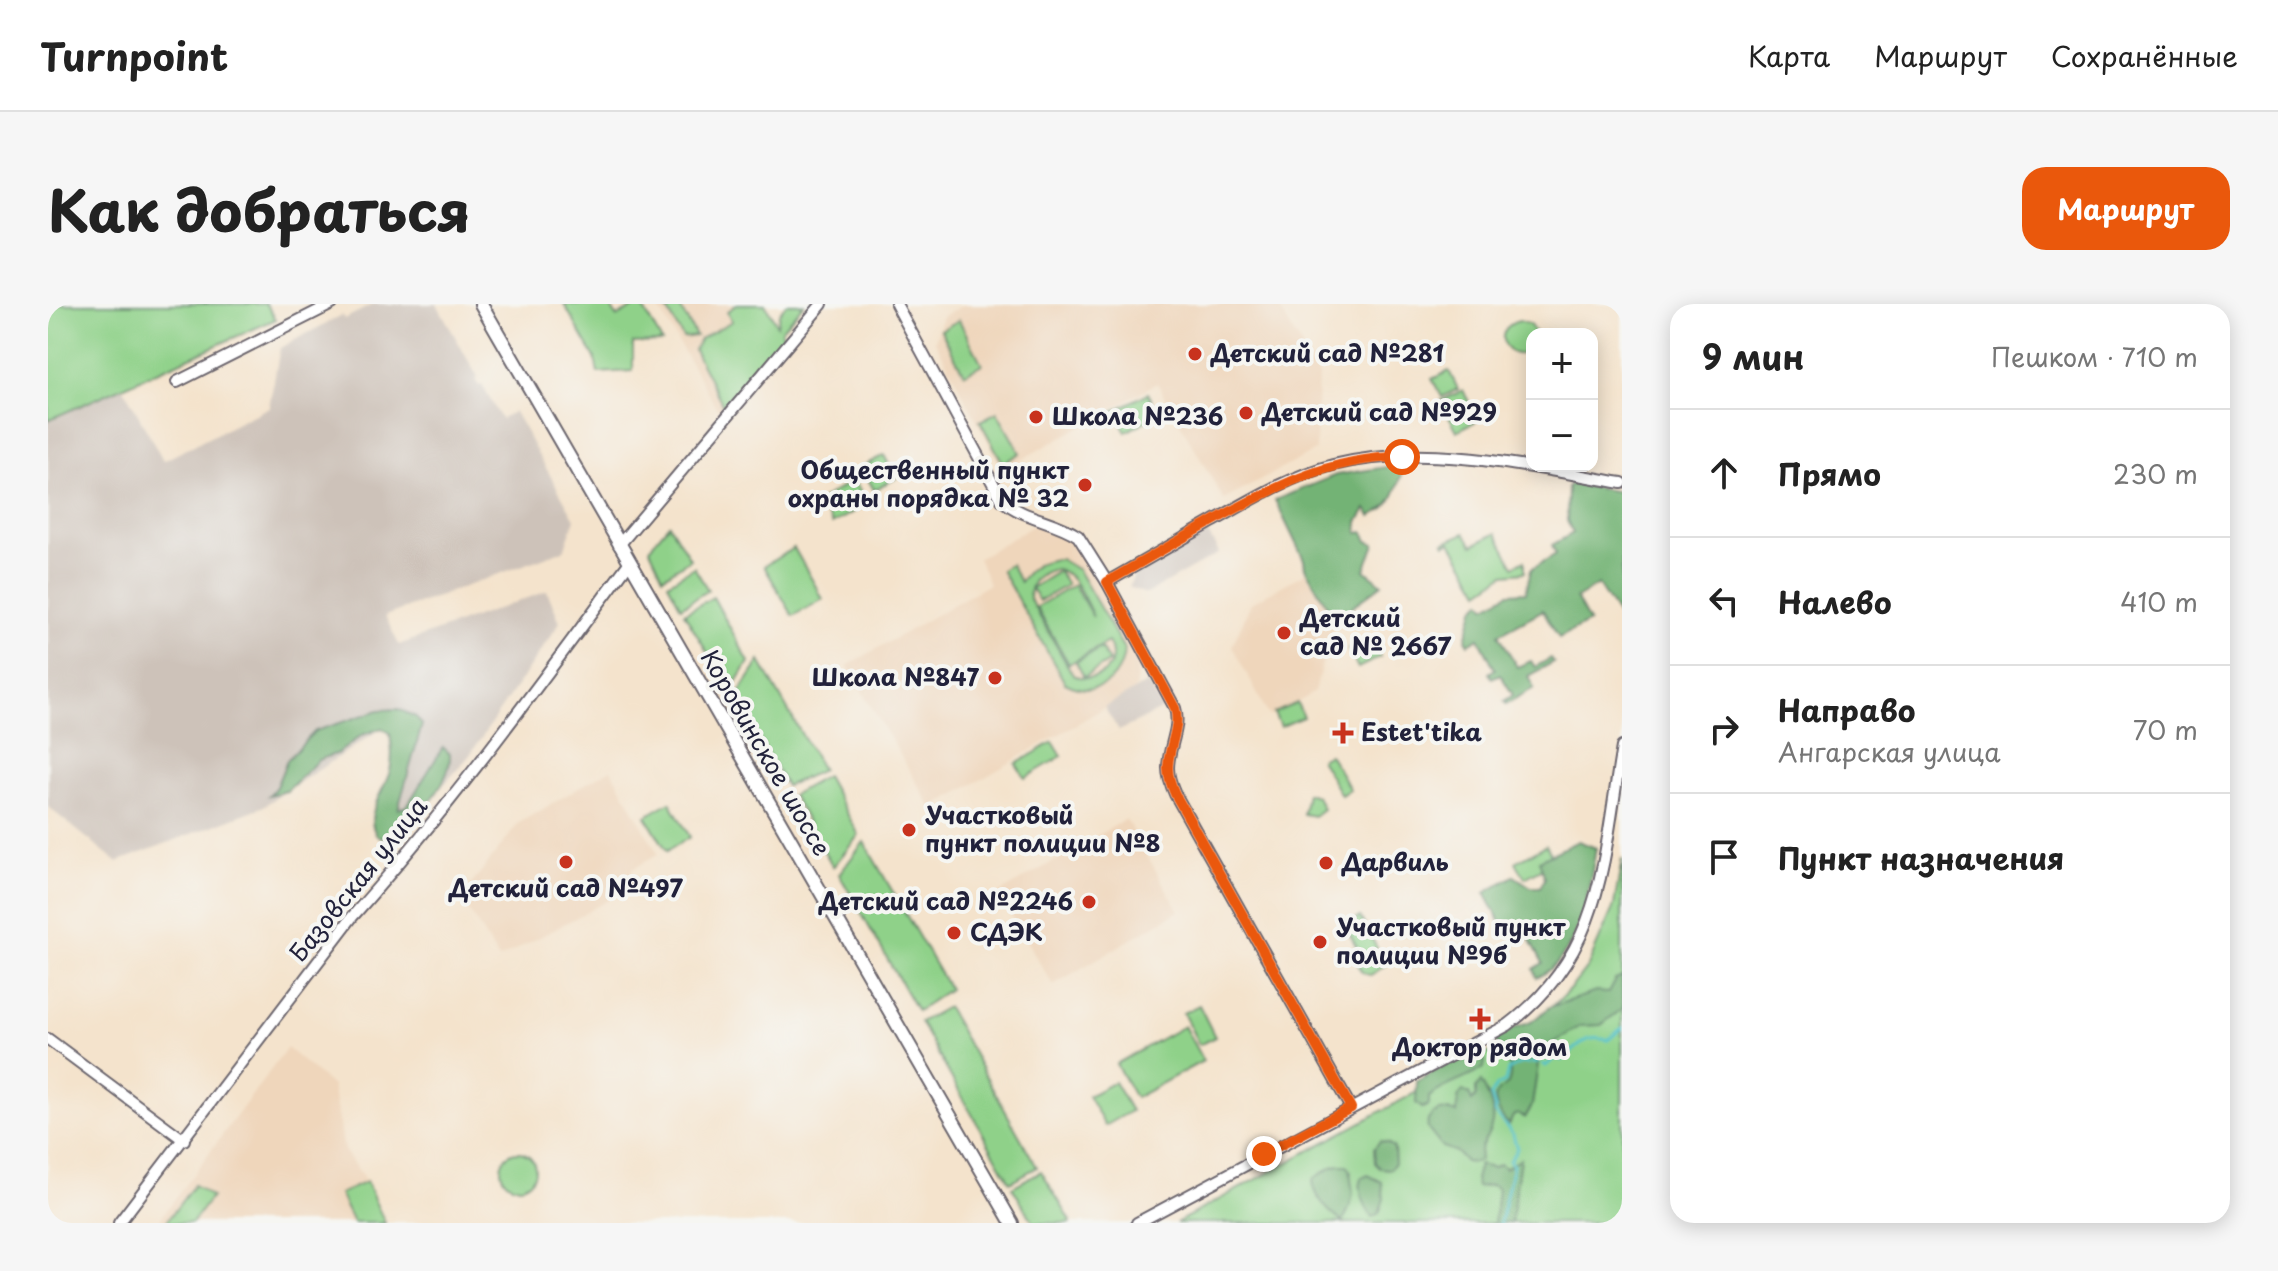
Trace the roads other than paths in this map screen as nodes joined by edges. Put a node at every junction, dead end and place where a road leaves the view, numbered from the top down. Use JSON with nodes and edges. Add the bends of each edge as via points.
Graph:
{"nodes":[{"id":1,"x":332,"y":304,"type":"edge"},
{"id":2,"x":481,"y":304,"type":"edge"},
{"id":3,"x":822,"y":304,"type":"edge"},
{"id":4,"x":896,"y":304,"type":"edge"},
{"id":5,"x":177,"y":382,"type":"dead end"},
{"id":6,"x":1622,"y":483,"type":"edge"},
{"id":7,"x":619,"y":545,"type":"junction"},
{"id":8,"x":629,"y":563,"type":"junction"},
{"id":9,"x":1107,"y":582,"type":"junction"},
{"id":10,"x":1622,"y":747,"type":"edge"},
{"id":11,"x":48,"y":1039,"type":"edge"},
{"id":12,"x":1351,"y":1108,"type":"junction"},
{"id":13,"x":184,"y":1140,"type":"junction"},
{"id":14,"x":121,"y":1222,"type":"edge"},
{"id":15,"x":1012,"y":1223,"type":"edge"},
{"id":16,"x":1137,"y":1223,"type":"edge"}],
"edges":[{"from":1,"to":5,"type":"street"},
{"from":2,"to":7,"type":"main road","name":"Коровинское шоссе"},
{"from":3,"to":7,"type":"street"},
{"from":4,"to":9,"type":"street","via":[[1002,500],[1078,536]]},
{"from":6,"to":9,"type":"street","via":[[1503,462],[1388,457],[1348,462],[1276,487]]},
{"from":7,"to":8,"type":"main road","name":"Коровинское шоссе"},
{"from":8,"to":13,"type":"street","name":"Базовская улица"},
{"from":8,"to":15,"type":"main road","name":"Коровинское шоссе"},
{"from":9,"to":12,"type":"street","via":[[1175,708],[1168,767],[1175,794]]},
{"from":10,"to":12,"type":"street","via":[[1597,896],[1581,939],[1558,975],[1508,1025]]},
{"from":11,"to":13,"type":"street"},
{"from":12,"to":16,"type":"street"},
{"from":13,"to":14,"type":"street","name":"Базовская улица"}]}
